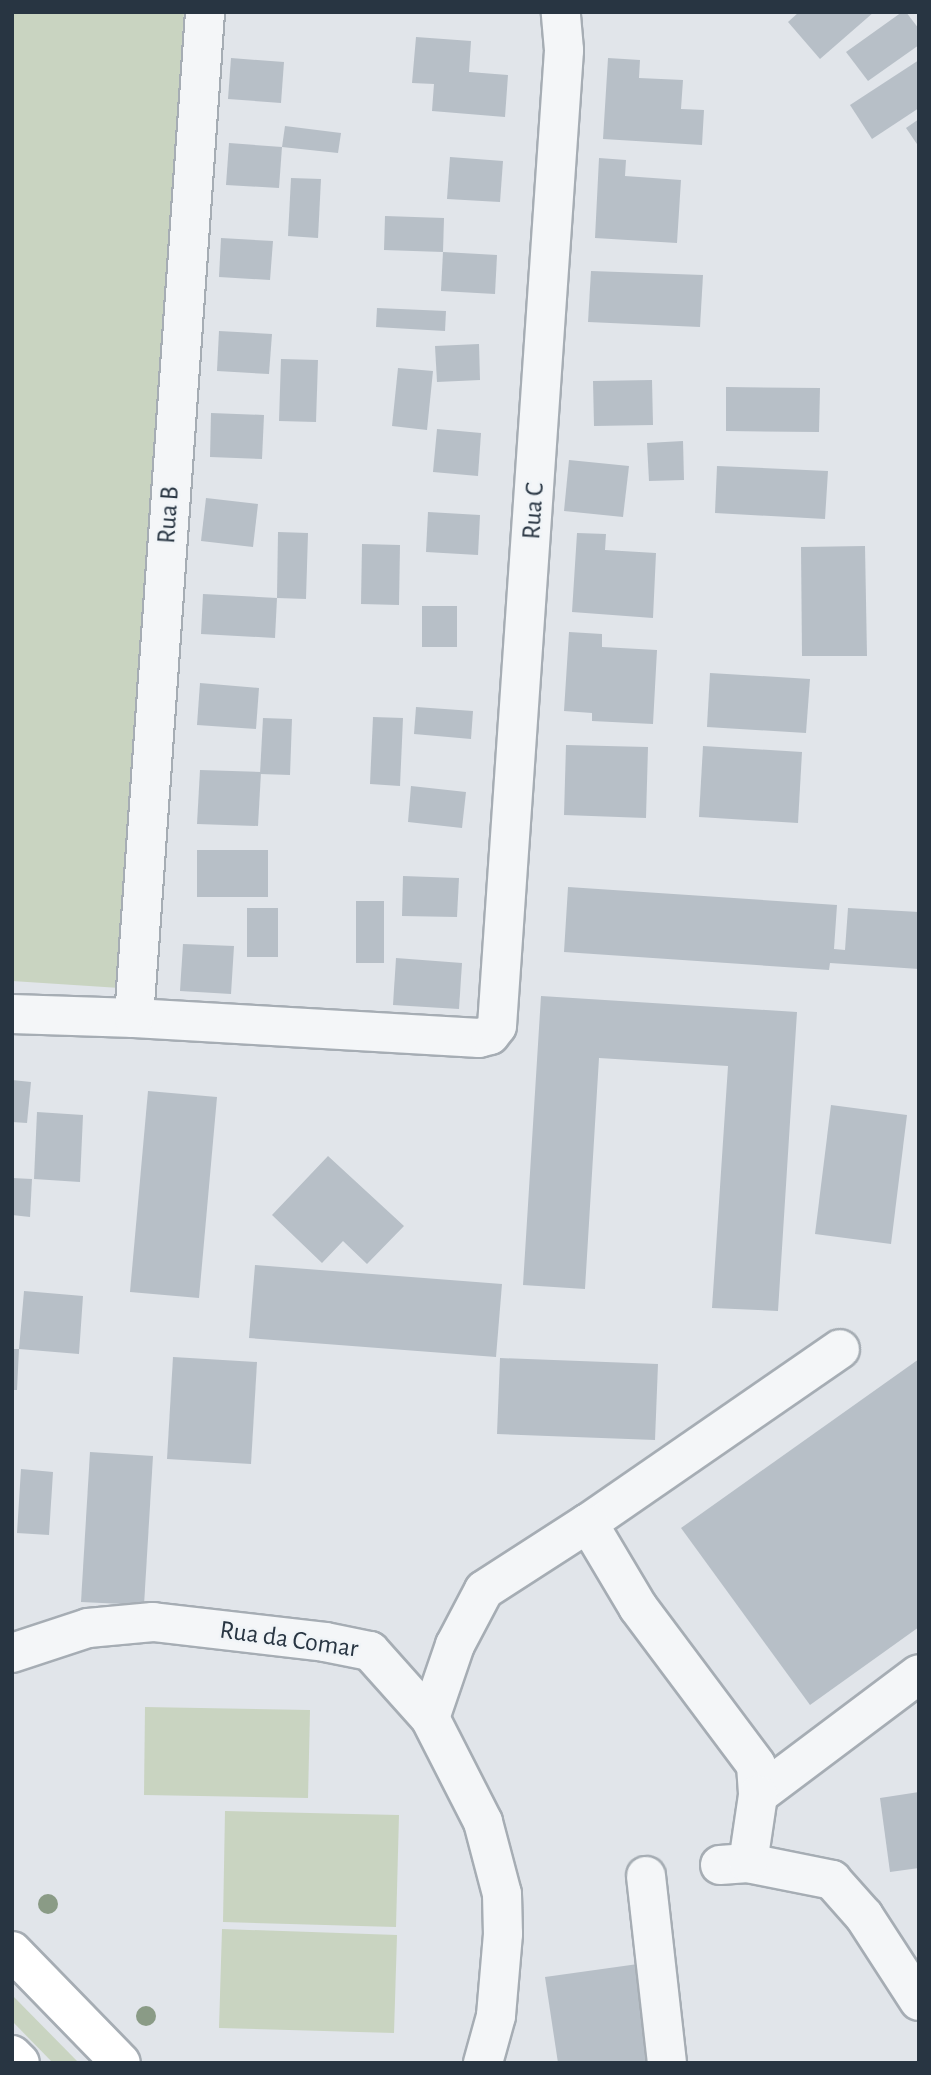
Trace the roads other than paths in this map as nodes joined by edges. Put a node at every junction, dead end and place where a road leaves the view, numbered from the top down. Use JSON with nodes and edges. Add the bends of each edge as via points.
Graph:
{"nodes":[{"id":1,"x":205,"y":12,"type":"edge"},
{"id":2,"x":561,"y":12,"type":"edge"},
{"id":3,"x":12,"y":1014,"type":"edge"},
{"id":4,"x":134,"y":1018,"type":"junction"},
{"id":5,"x":840,"y":1349,"type":"dead end"},
{"id":6,"x":589,"y":1523,"type":"junction"},
{"id":7,"x":12,"y":1653,"type":"edge"},
{"id":8,"x":919,"y":1674,"type":"edge"},
{"id":9,"x":430,"y":1718,"type":"junction"},
{"id":10,"x":758,"y":1795,"type":"junction"},
{"id":11,"x":646,"y":1876,"type":"dead end"},
{"id":12,"x":12,"y":1951,"type":"edge"},
{"id":13,"x":919,"y":2001,"type":"edge"},
{"id":14,"x":12,"y":2055,"type":"edge"},
{"id":15,"x":20,"y":2063,"type":"edge"},
{"id":16,"x":121,"y":2063,"type":"edge"},
{"id":17,"x":482,"y":2063,"type":"edge"},
{"id":18,"x":667,"y":2063,"type":"edge"}],
"edges":[{"from":1,"to":4,"type":"street","name":"Rua B"},
{"from":2,"to":4,"type":"street","name":"Rua C","via":[[564,50],[498,1026],[479,1038]]},
{"from":3,"to":4,"type":"street"},
{"from":5,"to":6,"type":"street"},
{"from":6,"to":9,"type":"street","via":[[484,1590],[455,1645]]},
{"from":6,"to":10,"type":"street","via":[[638,1607],[756,1765]]},
{"from":7,"to":9,"type":"street","name":"Rua da Comar","via":[[88,1629],[153,1622],[325,1642],[370,1651]]},
{"from":8,"to":10,"type":"street"},
{"from":9,"to":17,"type":"street","name":"Rua da Comar","via":[[483,1822],[502,1894],[496,2016]]},
{"from":10,"to":13,"type":"street","via":[[734,1864],[832,1880],[864,1916]]},
{"from":11,"to":18,"type":"street"},
{"from":12,"to":16,"type":"main road"},
{"from":14,"to":15,"type":"main road"}]}
